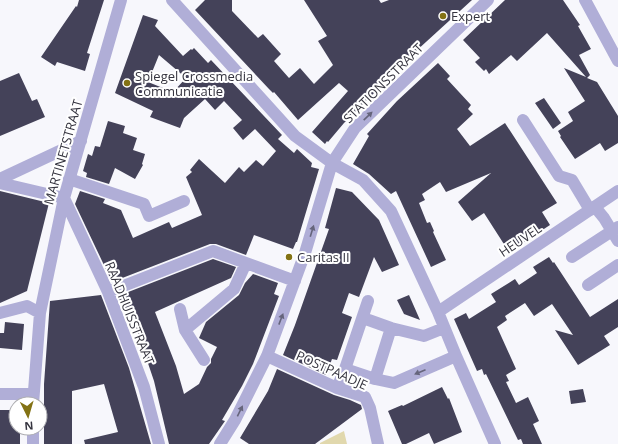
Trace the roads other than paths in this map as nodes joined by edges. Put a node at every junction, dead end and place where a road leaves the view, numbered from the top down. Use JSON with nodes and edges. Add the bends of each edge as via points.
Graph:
{"nodes":[{"id":1,"x":121,"y":0,"type":"edge"},
{"id":2,"x":172,"y":0,"type":"edge"},
{"id":3,"x":488,"y":0,"type":"edge"},
{"id":4,"x":585,"y":0,"type":"edge"},
{"id":5,"x":618,"y":61,"type":"edge"},
{"id":6,"x":523,"y":120,"type":"dead end"},
{"id":7,"x":81,"y":141,"type":"junction"},
{"id":8,"x":332,"y":163,"type":"junction"},
{"id":9,"x":70,"y":178,"type":"junction"},
{"id":10,"x":0,"y":180,"type":"edge"},
{"id":11,"x":0,"y":183,"type":"edge"},
{"id":12,"x":618,"y":191,"type":"edge"},
{"id":13,"x":64,"y":198,"type":"junction"},
{"id":14,"x":184,"y":201,"type":"dead end"},
{"id":15,"x":592,"y":208,"type":"junction"},
{"id":16,"x":616,"y":233,"type":"edge"},
{"id":17,"x":572,"y":257,"type":"dead end"},
{"id":18,"x":246,"y":263,"type":"junction"},
{"id":19,"x":618,"y":265,"type":"edge"},
{"id":20,"x":295,"y":281,"type":"junction"},
{"id":21,"x":588,"y":285,"type":"dead end"},
{"id":22,"x":108,"y":292,"type":"junction"},
{"id":23,"x":368,"y":301,"type":"dead end"},
{"id":24,"x":180,"y":309,"type":"dead end"},
{"id":25,"x":438,"y":312,"type":"junction"},
{"id":26,"x":0,"y":313,"type":"edge"},
{"id":27,"x":40,"y":313,"type":"junction"},
{"id":28,"x":363,"y":318,"type":"junction"},
{"id":29,"x":391,"y":328,"type":"junction"},
{"id":30,"x":444,"y":328,"type":"junction"},
{"id":31,"x":185,"y":330,"type":"junction"},
{"id":32,"x":267,"y":356,"type":"junction"},
{"id":33,"x":456,"y":356,"type":"junction"},
{"id":34,"x":204,"y":360,"type":"dead end"},
{"id":35,"x":345,"y":369,"type":"junction"},
{"id":36,"x":375,"y":379,"type":"junction"},
{"id":37,"x":337,"y":388,"type":"junction"},
{"id":38,"x":0,"y":394,"type":"edge"},
{"id":39,"x":13,"y":396,"type":"edge"},
{"id":40,"x":33,"y":396,"type":"edge"},
{"id":41,"x":159,"y":444,"type":"edge"},
{"id":42,"x":220,"y":444,"type":"edge"},
{"id":43,"x":378,"y":444,"type":"edge"},
{"id":44,"x":495,"y":444,"type":"edge"}],
"edges":[{"from":1,"to":7,"type":"street","name":"MARTINETSTRAAT"},
{"from":2,"to":8,"type":"street","via":[[295,136]]},
{"from":8,"to":3,"type":"street","name":"STATIONSSTRAAT","one_way":true,"via":[[355,128]]},
{"from":4,"to":5,"type":"street"},
{"from":6,"to":15,"type":"street","via":[[559,176],[572,180]]},
{"from":7,"to":9,"type":"street","name":"MARTINETSTRAAT"},
{"from":7,"to":10,"type":"street"},
{"from":20,"to":8,"type":"street","name":"STATIONSSTRAAT","one_way":true},
{"from":8,"to":25,"type":"street","via":[[363,180],[391,211]]},
{"from":9,"to":13,"type":"street","name":"MARTINETSTRAAT"},
{"from":9,"to":14,"type":"street","via":[[144,204],[149,216]]},
{"from":11,"to":13,"type":"street"},
{"from":12,"to":15,"type":"street","name":"HEUVEL"},
{"from":13,"to":22,"type":"street","name":"RAADHUISSTRAAT"},
{"from":13,"to":27,"type":"street","name":"MARTINETSTRAAT"},
{"from":15,"to":16,"type":"street"},
{"from":15,"to":25,"type":"street","name":"HEUVEL"},
{"from":16,"to":17,"type":"street"},
{"from":18,"to":20,"type":"street"},
{"from":18,"to":22,"type":"street","via":[[213,251]]},
{"from":18,"to":31,"type":"street","via":[[234,289]]},
{"from":19,"to":21,"type":"street"},
{"from":32,"to":20,"type":"street","name":"STATIONSSTRAAT","one_way":true},
{"from":22,"to":41,"type":"street","name":"RAADHUISSTRAAT","via":[[144,387]]},
{"from":23,"to":28,"type":"street"},
{"from":24,"to":31,"type":"street"},
{"from":25,"to":30,"type":"street"},
{"from":26,"to":27,"type":"street","via":[[27,306]]},
{"from":27,"to":40,"type":"street","name":"MARTINETSTRAAT"},
{"from":28,"to":29,"type":"street"},
{"from":28,"to":35,"type":"street"},
{"from":29,"to":30,"type":"street","via":[[424,336]]},
{"from":29,"to":36,"type":"street"},
{"from":30,"to":33,"type":"street"},
{"from":31,"to":34,"type":"street"},
{"from":32,"to":37,"type":"street","name":"POSTPAADJE"},
{"from":42,"to":32,"type":"street","name":"STATIONSSTRAAT","one_way":true,"via":[[236,420]]},
{"from":33,"to":36,"type":"street","one_way":true,"via":[[394,383]]},
{"from":33,"to":44,"type":"street"},
{"from":35,"to":36,"type":"street"},
{"from":35,"to":37,"type":"street"},
{"from":37,"to":43,"type":"street","name":"POSTPAADJE","via":[[365,397]]},
{"from":38,"to":39,"type":"street"}]}
